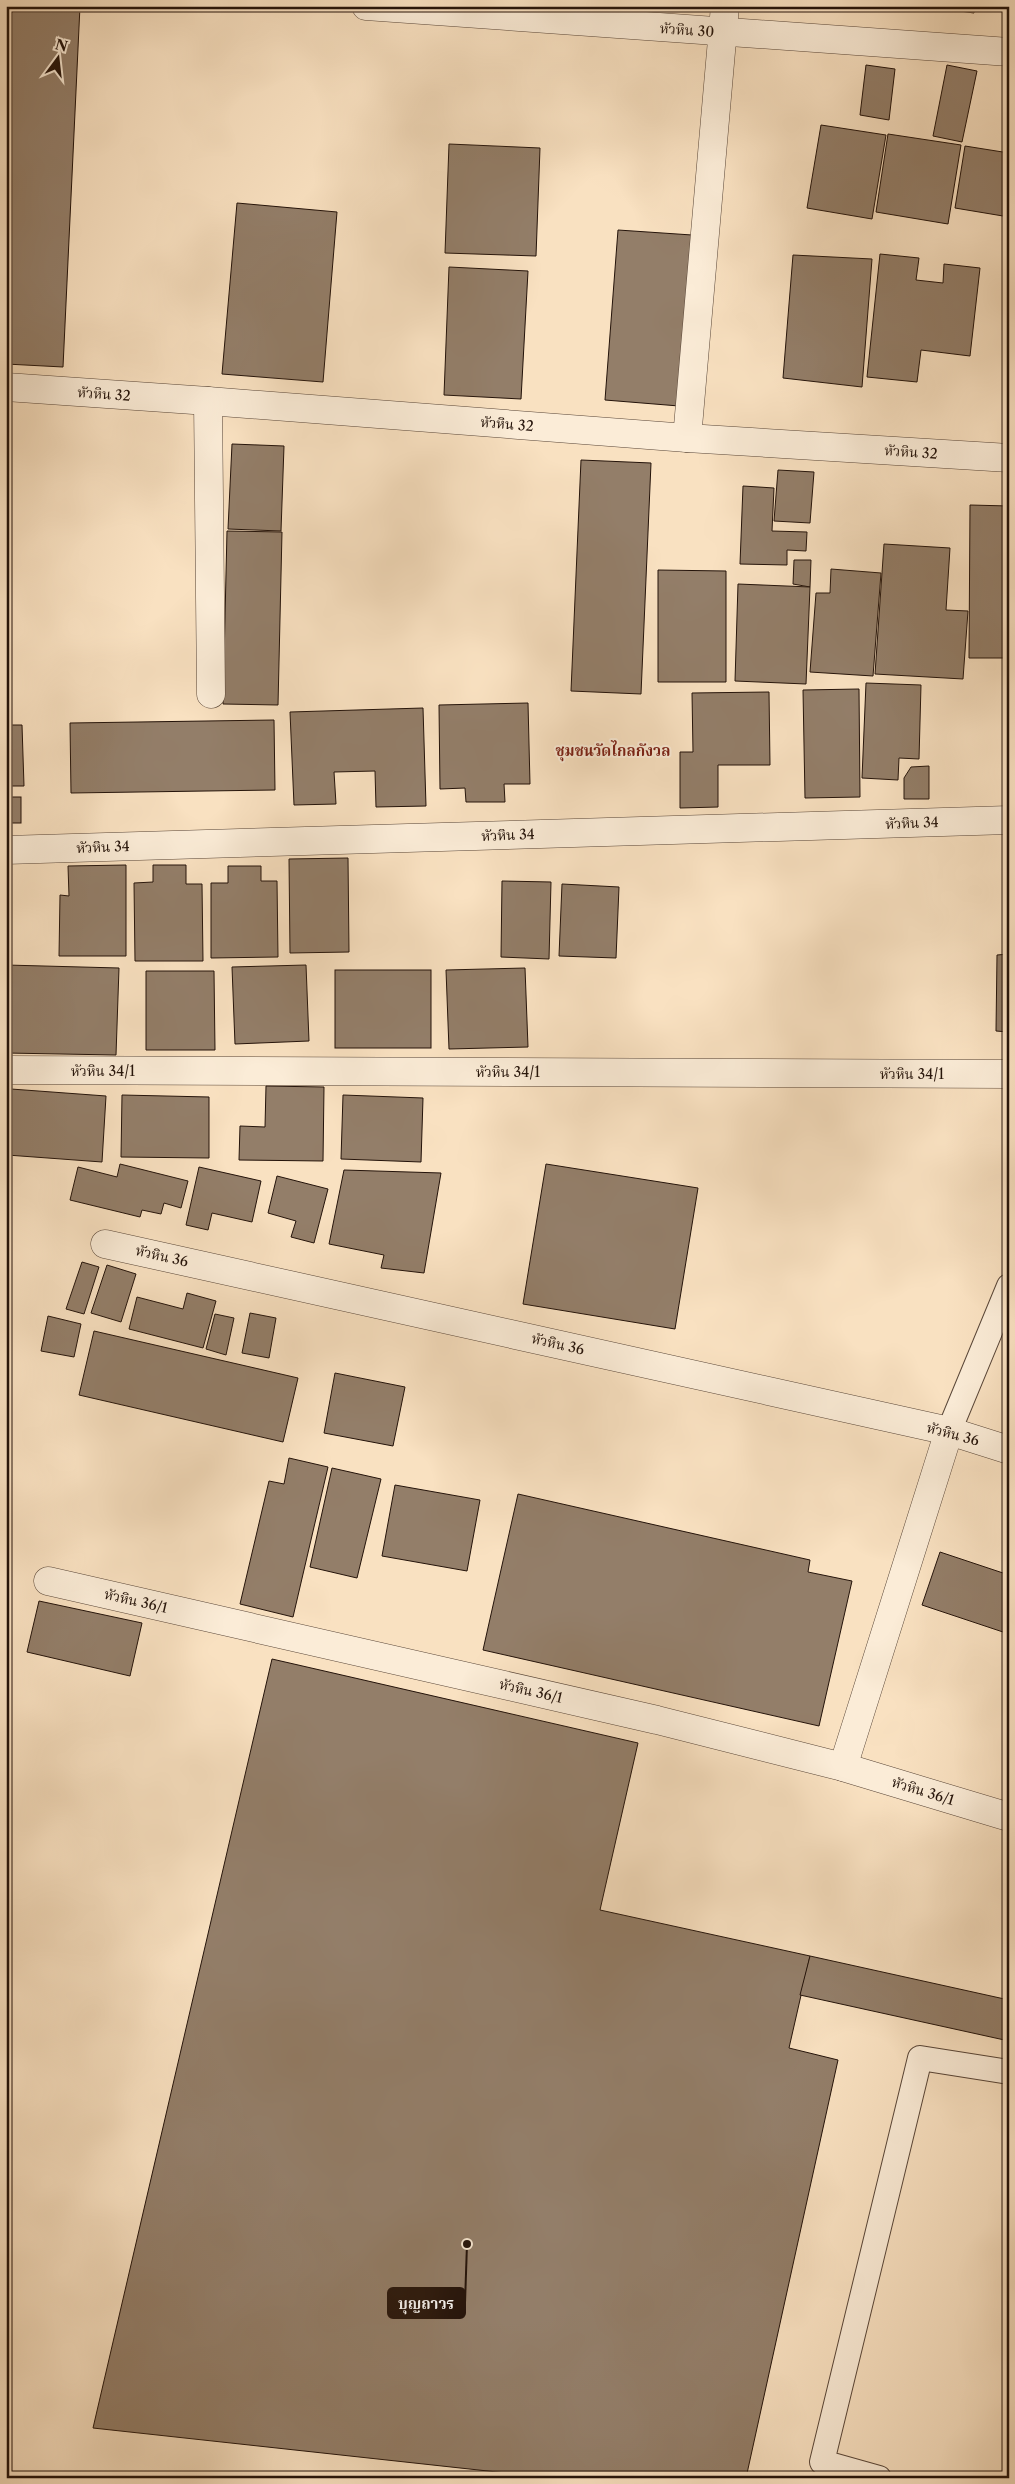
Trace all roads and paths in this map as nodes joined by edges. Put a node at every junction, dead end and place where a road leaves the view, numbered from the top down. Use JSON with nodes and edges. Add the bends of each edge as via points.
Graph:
{"nodes":[{"id":1,"x":366,"y":6,"type":"edge"},
{"id":2,"x":724,"y":19,"type":"edge"},
{"id":3,"x":1009,"y":52,"type":"edge"},
{"id":4,"x":6,"y":387,"type":"edge"},
{"id":5,"x":208,"y":400,"type":"junction"},
{"id":6,"x":688,"y":438,"type":"junction"},
{"id":7,"x":1009,"y":458,"type":"edge"},
{"id":8,"x":211,"y":694,"type":"dead end"},
{"id":9,"x":1009,"y":820,"type":"edge"},
{"id":10,"x":6,"y":850,"type":"edge"},
{"id":11,"x":6,"y":1070,"type":"edge"},
{"id":12,"x":1009,"y":1074,"type":"edge"},
{"id":13,"x":105,"y":1244,"type":"dead end"},
{"id":14,"x":1009,"y":1286,"type":"edge"},
{"id":15,"x":949,"y":1431,"type":"junction"},
{"id":16,"x":1009,"y":1450,"type":"edge"},
{"id":17,"x":48,"y":1581,"type":"dead end"},
{"id":18,"x":843,"y":1767,"type":"junction"},
{"id":19,"x":1009,"y":1817,"type":"edge"},
{"id":20,"x":1009,"y":2072,"type":"edge"},
{"id":21,"x":879,"y":2478,"type":"edge"}],
"edges":[{"from":1,"to":2,"type":"street","name":"หัวหิน 30"},
{"from":2,"to":3,"type":"street","name":"หัวหิน 30"},
{"from":2,"to":6,"type":"street"},
{"from":4,"to":5,"type":"street","name":"หัวหิน 32"},
{"from":5,"to":6,"type":"street","name":"หัวหิน 32"},
{"from":5,"to":8,"type":"street"},
{"from":6,"to":7,"type":"street","name":"หัวหิน 32"},
{"from":9,"to":10,"type":"street","name":"หัวหิน 34"},
{"from":11,"to":12,"type":"street","name":"หัวหิน 34/1"},
{"from":13,"to":15,"type":"street","name":"หัวหิน 36"},
{"from":14,"to":15,"type":"lane"},
{"from":15,"to":16,"type":"street","name":"หัวหิน 36"},
{"from":15,"to":18,"type":"street"},
{"from":17,"to":18,"type":"street","name":"หัวหิน 36/1","via":[[657,1720]]},
{"from":18,"to":19,"type":"street","name":"หัวหิน 36/1"},
{"from":20,"to":21,"type":"lane","via":[[920,2058],[822,2462]]}]}
